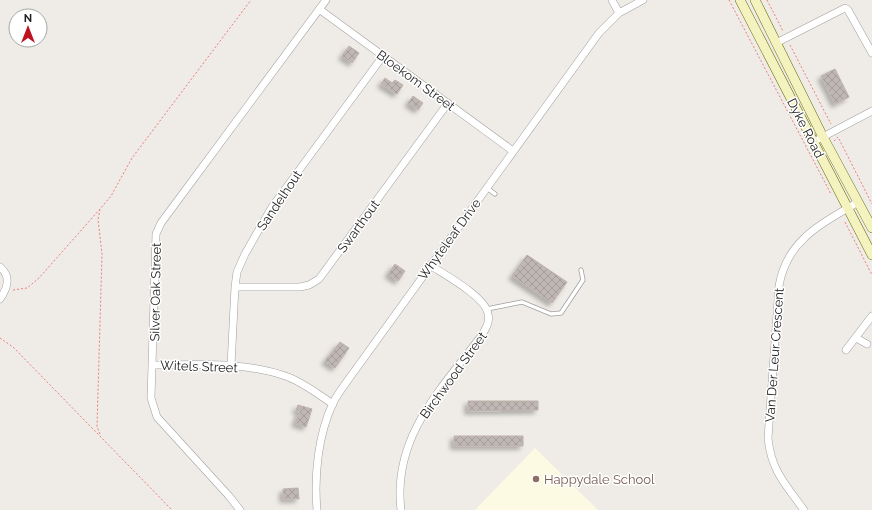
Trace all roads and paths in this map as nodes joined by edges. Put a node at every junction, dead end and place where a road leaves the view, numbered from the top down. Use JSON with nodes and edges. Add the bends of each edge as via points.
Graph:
{"nodes":[{"id":1,"x":251,"y":0,"type":"edge"},
{"id":2,"x":326,"y":0,"type":"edge"},
{"id":3,"x":612,"y":0,"type":"edge"},
{"id":4,"x":643,"y":0,"type":"edge"},
{"id":5,"x":729,"y":0,"type":"edge"},
{"id":6,"x":740,"y":0,"type":"edge"},
{"id":7,"x":755,"y":0,"type":"edge"},
{"id":8,"x":767,"y":0,"type":"edge"},
{"id":9,"x":320,"y":9,"type":"junction"},
{"id":10,"x":619,"y":13,"type":"junction"},
{"id":11,"x":786,"y":37,"type":"junction"},
{"id":12,"x":776,"y":43,"type":"junction"},
{"id":13,"x":872,"y":53,"type":"edge"},
{"id":14,"x":383,"y":56,"type":"junction"},
{"id":15,"x":448,"y":103,"type":"junction"},
{"id":16,"x":872,"y":111,"type":"edge"},
{"id":17,"x":835,"y":130,"type":"junction"},
{"id":18,"x":839,"y":138,"type":"junction"},
{"id":19,"x":825,"y":141,"type":"junction"},
{"id":20,"x":813,"y":142,"type":"junction"},
{"id":21,"x":513,"y":151,"type":"junction"},
{"id":22,"x":486,"y":188,"type":"junction"},
{"id":23,"x":495,"y":194,"type":"dead end"},
{"id":24,"x":834,"y":199,"type":"dead end"},
{"id":25,"x":858,"y":202,"type":"junction"},
{"id":26,"x":872,"y":204,"type":"edge"},
{"id":27,"x":100,"y":209,"type":"junction"},
{"id":28,"x":844,"y":210,"type":"junction"},
{"id":29,"x":872,"y":228,"type":"edge"},
{"id":30,"x":872,"y":255,"type":"edge"},
{"id":31,"x":430,"y":265,"type":"junction"},
{"id":32,"x":0,"y":267,"type":"edge"},
{"id":33,"x":581,"y":270,"type":"dead end"},
{"id":34,"x":872,"y":275,"type":"edge"},
{"id":35,"x":235,"y":286,"type":"junction"},
{"id":36,"x":6,"y":290,"type":"junction"},
{"id":37,"x":0,"y":299,"type":"edge"},
{"id":38,"x":487,"y":309,"type":"junction"},
{"id":39,"x":872,"y":316,"type":"edge"},
{"id":40,"x":0,"y":338,"type":"edge"},
{"id":41,"x":856,"y":338,"type":"junction"},
{"id":42,"x":867,"y":344,"type":"dead end"},
{"id":43,"x":846,"y":350,"type":"dead end"},
{"id":44,"x":153,"y":365,"type":"junction"},
{"id":45,"x":231,"y":365,"type":"junction"},
{"id":46,"x":333,"y":404,"type":"junction"},
{"id":47,"x":100,"y":434,"type":"junction"},
{"id":48,"x":172,"y":510,"type":"edge"},
{"id":49,"x":240,"y":510,"type":"edge"},
{"id":50,"x":318,"y":510,"type":"edge"},
{"id":51,"x":401,"y":510,"type":"edge"},
{"id":52,"x":804,"y":510,"type":"edge"}],
"edges":[{"from":1,"to":27,"type":"path","via":[[132,158],[111,196]]},
{"from":2,"to":9,"type":"street","name":"Silver Oak Street"},
{"from":3,"to":10,"type":"street"},
{"from":4,"to":10,"type":"street","name":"Whyteleaf Drive"},
{"from":5,"to":24,"type":"path"},
{"from":6,"to":20,"type":"street","name":"Dyke Road"},
{"from":7,"to":12,"type":"street","name":"Dyke Road"},
{"from":8,"to":11,"type":"path"},
{"from":9,"to":14,"type":"street","name":"Bloekom Street"},
{"from":9,"to":44,"type":"street","name":"Silver Oak Street","via":[[158,228]]},
{"from":10,"to":21,"type":"street","name":"Whyteleaf Drive","via":[[611,18],[599,33]]},
{"from":11,"to":12,"type":"street"},
{"from":11,"to":13,"type":"street","via":[[845,8]]},
{"from":11,"to":17,"type":"path"},
{"from":12,"to":19,"type":"street","name":"Dyke Road"},
{"from":14,"to":15,"type":"street","name":"Bloekom Street"},
{"from":14,"to":35,"type":"street","name":"Sandelhout","via":[[272,207],[245,254],[237,272]]},
{"from":15,"to":21,"type":"street","name":"Bloekom Street"},
{"from":15,"to":35,"type":"street","name":"Swarthout","via":[[319,279],[300,287]]},
{"from":16,"to":17,"type":"street"},
{"from":17,"to":18,"type":"path"},
{"from":17,"to":19,"type":"street"},
{"from":18,"to":19,"type":"path"},
{"from":18,"to":26,"type":"path"},
{"from":19,"to":20,"type":"street"},
{"from":19,"to":25,"type":"street","name":"Dyke Road"},
{"from":20,"to":28,"type":"street","name":"Dyke Road"},
{"from":21,"to":22,"type":"street","name":"Whyteleaf Drive"},
{"from":22,"to":23,"type":"lane"},
{"from":22,"to":31,"type":"street","name":"Whyteleaf Drive"},
{"from":25,"to":28,"type":"street","name":"Van Der Leur Crescent"},
{"from":25,"to":29,"type":"street","name":"Dyke Road"},
{"from":27,"to":36,"type":"path","via":[[33,283],[20,291]]},
{"from":27,"to":47,"type":"path","via":[[98,219],[102,254],[97,427]]},
{"from":28,"to":30,"type":"street","name":"Dyke Road"},
{"from":28,"to":34,"type":"path"},
{"from":28,"to":52,"type":"street","name":"Van Der Leur Crescent","via":[[815,228],[798,244],[784,266],[779,286],[769,450],[776,470]]},
{"from":31,"to":38,"type":"street","via":[[480,300]]},
{"from":31,"to":46,"type":"street","name":"Whyteleaf Drive"},
{"from":32,"to":36,"type":"street","via":[[7,276]]},
{"from":33,"to":38,"type":"lane","via":[[583,280],[561,313],[551,314],[522,302]]},
{"from":35,"to":45,"type":"street","name":"Sandelhout"},
{"from":36,"to":37,"type":"street"},
{"from":38,"to":51,"type":"street","name":"Birchwood Street","via":[[489,321],[486,328],[424,414],[407,446],[400,480]]},
{"from":39,"to":41,"type":"street"},
{"from":40,"to":47,"type":"path"},
{"from":41,"to":42,"type":"street"},
{"from":41,"to":43,"type":"street"},
{"from":44,"to":45,"type":"street","name":"Witels Street"},
{"from":44,"to":49,"type":"street","name":"Silver Oak Street","via":[[151,398],[155,413]]},
{"from":45,"to":46,"type":"street","name":"Witels Street","via":[[288,377]]},
{"from":46,"to":50,"type":"street","name":"Whyteleaf Drive","via":[[317,465]]},
{"from":47,"to":48,"type":"path"}]}
